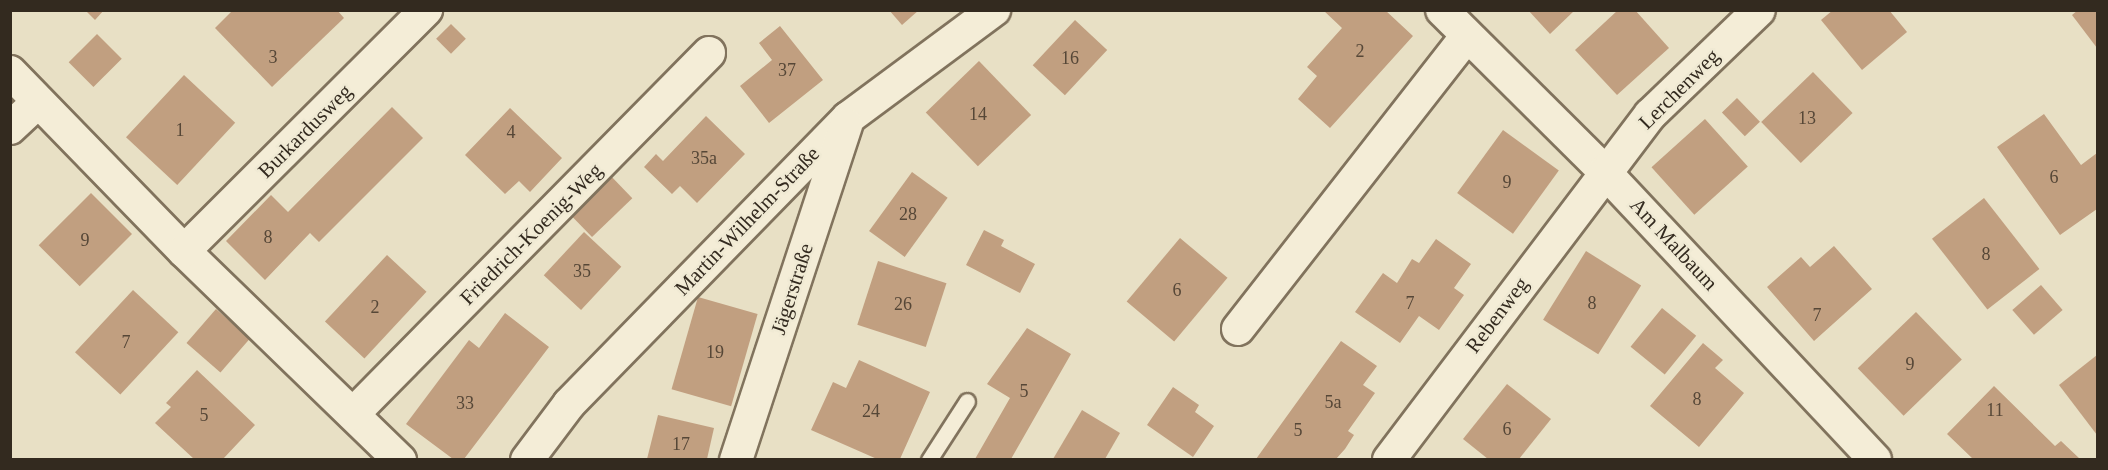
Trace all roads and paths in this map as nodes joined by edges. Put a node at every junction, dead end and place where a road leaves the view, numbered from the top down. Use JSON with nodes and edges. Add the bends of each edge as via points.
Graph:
{"nodes":[{"id":1,"x":426,"y":10,"type":"edge"},
{"id":2,"x":994,"y":10,"type":"edge"},
{"id":3,"x":1442,"y":10,"type":"edge"},
{"id":4,"x":1759,"y":10,"type":"edge"},
{"id":5,"x":1466,"y":37,"type":"junction"},
{"id":6,"x":710,"y":53,"type":"dead end"},
{"id":7,"x":10,"y":72,"type":"edge"},
{"id":8,"x":38,"y":102,"type":"junction"},
{"id":9,"x":848,"y":118,"type":"junction"},
{"id":10,"x":10,"y":128,"type":"edge"},
{"id":11,"x":1604,"y":171,"type":"junction"},
{"id":12,"x":184,"y":251,"type":"junction"},
{"id":13,"x":1238,"y":329,"type":"dead end"},
{"id":14,"x":967,"y":401,"type":"dead end"},
{"id":15,"x":353,"y":414,"type":"junction"},
{"id":16,"x":400,"y":459,"type":"edge"},
{"id":17,"x":526,"y":459,"type":"edge"},
{"id":18,"x":736,"y":459,"type":"edge"},
{"id":19,"x":929,"y":459,"type":"edge"},
{"id":20,"x":1389,"y":459,"type":"edge"},
{"id":21,"x":1875,"y":459,"type":"edge"}],
"edges":[{"from":1,"to":12,"type":"street","name":"Burkardusweg"},
{"from":2,"to":9,"type":"street","name":"Martin-Wilhelm-Straße"},
{"from":3,"to":5,"type":"street","name":"Am Malbaum"},
{"from":4,"to":11,"type":"street","name":"Lerchenweg","via":[[1650,115]]},
{"from":5,"to":11,"type":"street","name":"Am Malbaum"},
{"from":5,"to":13,"type":"street"},
{"from":6,"to":15,"type":"street","name":"Friedrich-Koenig-Weg"},
{"from":7,"to":8,"type":"street"},
{"from":8,"to":10,"type":"street"},
{"from":8,"to":12,"type":"street"},
{"from":9,"to":17,"type":"street","name":"Martin-Wilhelm-Straße","via":[[569,404]]},
{"from":9,"to":18,"type":"street","name":"Jägerstraße"},
{"from":11,"to":20,"type":"street","name":"Rebenweg"},
{"from":11,"to":21,"type":"street","name":"Am Malbaum"},
{"from":12,"to":15,"type":"street"},
{"from":14,"to":19,"type":"lane"},
{"from":15,"to":16,"type":"street"}]}
